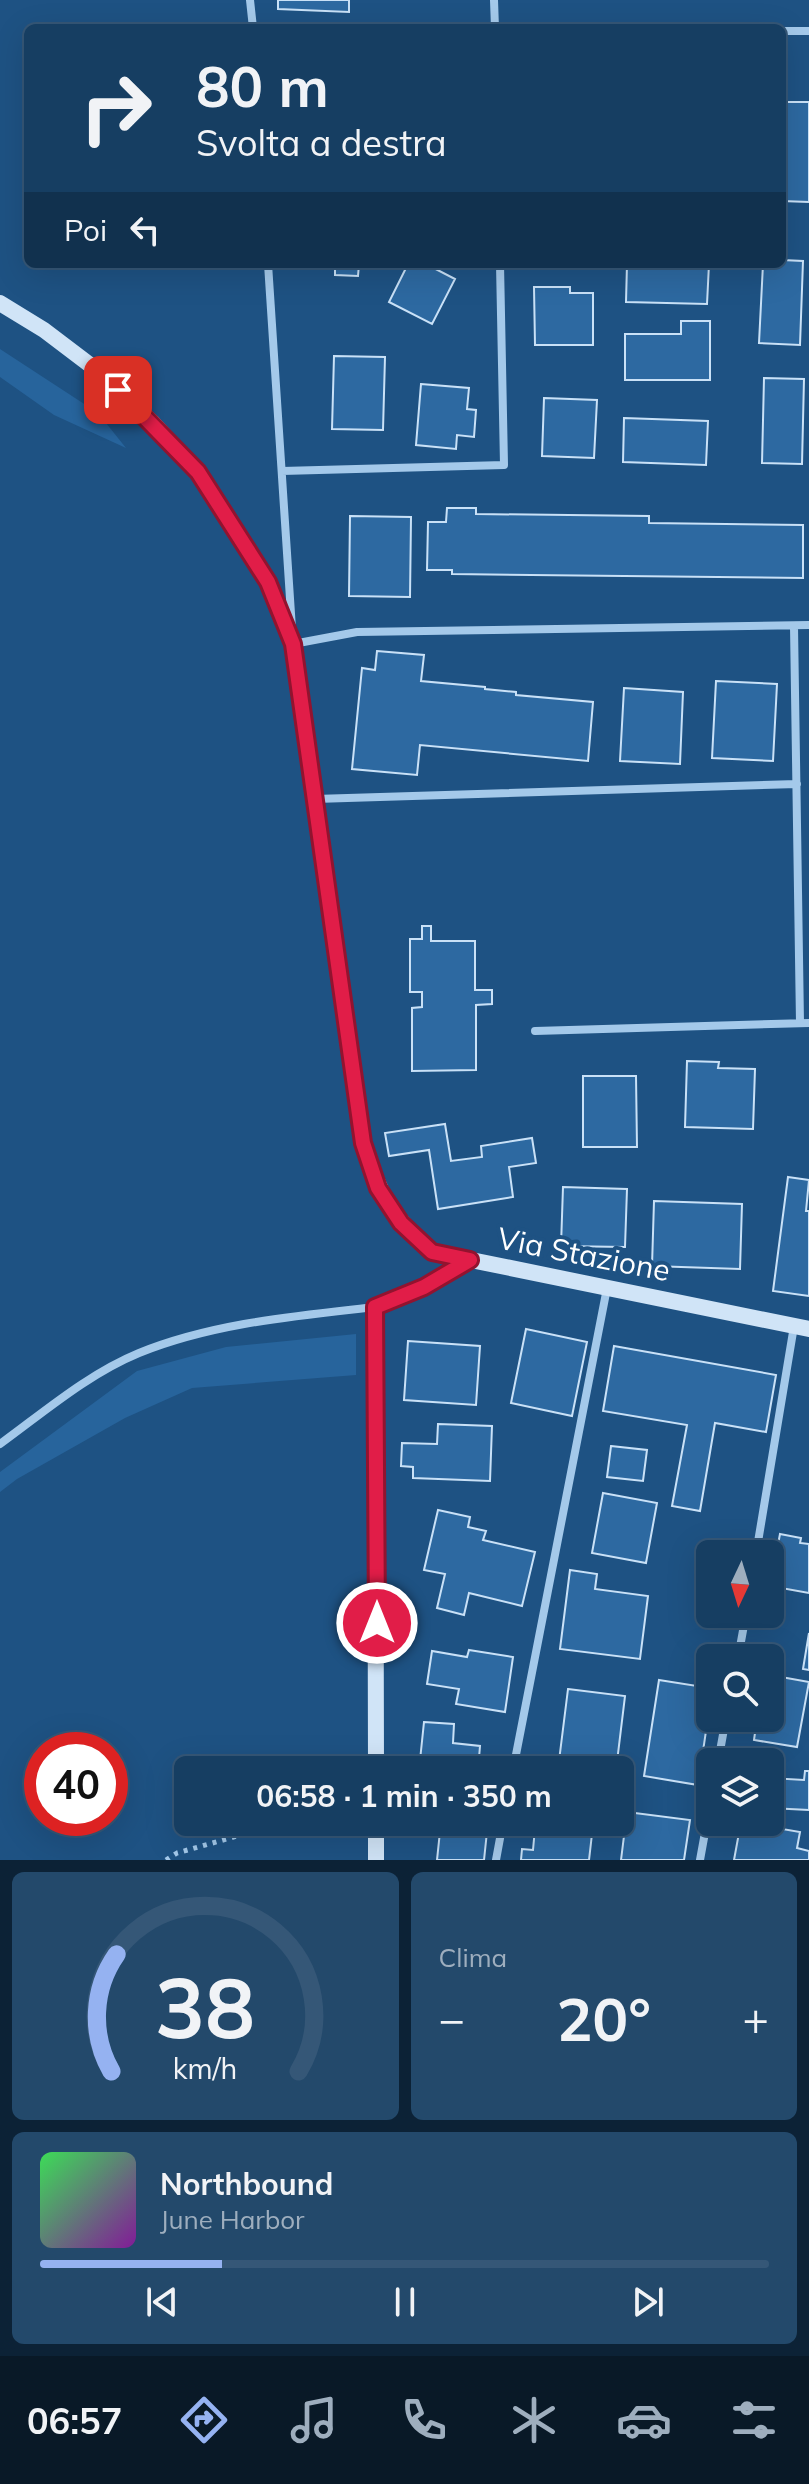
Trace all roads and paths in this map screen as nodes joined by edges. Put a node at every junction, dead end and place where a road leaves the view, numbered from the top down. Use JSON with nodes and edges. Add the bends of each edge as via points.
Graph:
{"nodes":[{"id":1,"x":250,"y":0,"type":"edge"},
{"id":2,"x":494,"y":0,"type":"edge"},
{"id":3,"x":253,"y":24,"type":"edge"},
{"id":4,"x":495,"y":24,"type":"edge"},
{"id":5,"x":786,"y":31,"type":"edge"},
{"id":6,"x":809,"y":31,"type":"edge"},
{"id":7,"x":268,"y":268,"type":"edge"},
{"id":8,"x":500,"y":268,"type":"edge"},
{"id":9,"x":0,"y":303,"type":"edge"},
{"id":10,"x":282,"y":471,"type":"junction"},
{"id":11,"x":809,"y":625,"type":"edge"},
{"id":12,"x":794,"y":626,"type":"junction"},
{"id":13,"x":293,"y":644,"type":"junction"},
{"id":14,"x":797,"y":784,"type":"junction"},
{"id":15,"x":314,"y":799,"type":"junction"},
{"id":16,"x":805,"y":1023,"type":"edge"},
{"id":17,"x":535,"y":1031,"type":"dead end"},
{"id":18,"x":470,"y":1260,"type":"junction"},
{"id":19,"x":607,"y":1288,"type":"junction"},
{"id":20,"x":375,"y":1307,"type":"junction"},
{"id":21,"x":801,"y":1327,"type":"edge"},
{"id":22,"x":0,"y":1444,"type":"edge"},
{"id":23,"x":759,"y":1540,"type":"edge"},
{"id":24,"x":376,"y":1756,"type":"edge"},
{"id":25,"x":516,"y":1756,"type":"edge"},
{"id":26,"x":237,"y":1836,"type":"edge"},
{"id":27,"x":376,"y":1836,"type":"edge"},
{"id":28,"x":500,"y":1836,"type":"edge"},
{"id":29,"x":704,"y":1836,"type":"edge"},
{"id":30,"x":166,"y":1860,"type":"edge"},
{"id":31,"x":376,"y":1860,"type":"edge"},
{"id":32,"x":496,"y":1860,"type":"edge"},
{"id":33,"x":700,"y":1860,"type":"edge"}],
"edges":[{"from":1,"to":3,"type":"street"},
{"from":2,"to":4,"type":"street"},
{"from":5,"to":6,"type":"street"},
{"from":7,"to":10,"type":"street"},
{"from":8,"to":10,"type":"street","via":[[504,465]]},
{"from":9,"to":13,"type":"street","name":"Via Stazione","via":[[102,374],[198,472],[268,582]]},
{"from":10,"to":13,"type":"street"},
{"from":11,"to":12,"type":"street"},
{"from":12,"to":13,"type":"street","via":[[357,632]]},
{"from":12,"to":14,"type":"street"},
{"from":13,"to":15,"type":"street","name":"Via Stazione"},
{"from":14,"to":15,"type":"street"},
{"from":14,"to":16,"type":"street"},
{"from":15,"to":18,"type":"street","name":"Via Stazione","via":[[354,1089],[378,1188],[401,1223],[432,1252]]},
{"from":16,"to":17,"type":"street"},
{"from":18,"to":19,"type":"street","name":"Via Stazione"},
{"from":18,"to":20,"type":"street"},
{"from":19,"to":21,"type":"street","name":"Via Stazione"},
{"from":19,"to":25,"type":"street"},
{"from":20,"to":22,"type":"street","via":[[194,1334],[137,1354],[73,1390]]},
{"from":20,"to":24,"type":"street"},
{"from":21,"to":23,"type":"street"},
{"from":26,"to":30,"type":"path"},
{"from":27,"to":31,"type":"street"},
{"from":28,"to":32,"type":"street"},
{"from":29,"to":33,"type":"street"}]}
